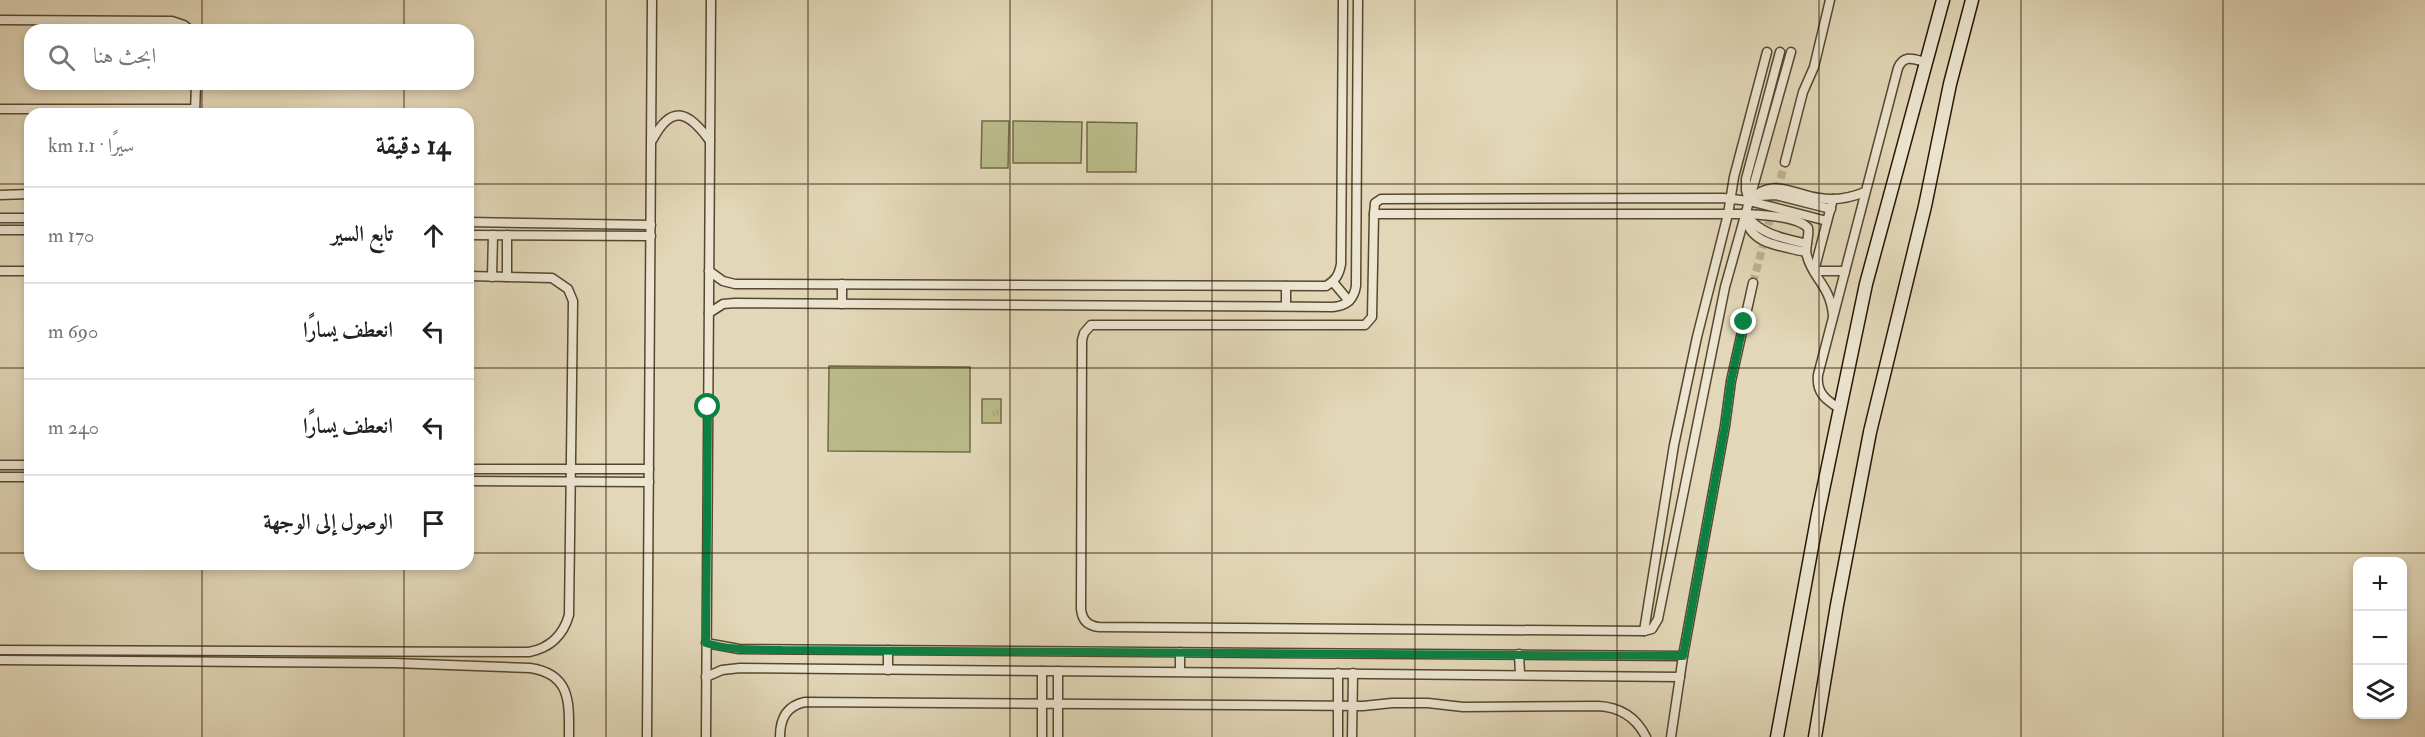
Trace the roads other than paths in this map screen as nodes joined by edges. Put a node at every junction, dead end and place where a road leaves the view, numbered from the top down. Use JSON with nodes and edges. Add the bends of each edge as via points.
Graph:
{"nodes":[{"id":1,"x":652,"y":0,"type":"edge"},
{"id":2,"x":711,"y":0,"type":"edge"},
{"id":3,"x":1343,"y":0,"type":"edge"},
{"id":4,"x":1358,"y":0,"type":"edge"},
{"id":5,"x":1830,"y":0,"type":"edge"},
{"id":6,"x":1942,"y":0,"type":"edge"},
{"id":7,"x":1972,"y":0,"type":"edge"},
{"id":8,"x":0,"y":20,"type":"edge"},
{"id":9,"x":181,"y":24,"type":"edge"},
{"id":10,"x":1767,"y":52,"type":"dead end"},
{"id":11,"x":1780,"y":52,"type":"dead end"},
{"id":12,"x":1791,"y":52,"type":"dead end"},
{"id":13,"x":1925,"y":62,"type":"junction"},
{"id":14,"x":196,"y":90,"type":"edge"},
{"id":15,"x":195,"y":108,"type":"edge"},
{"id":16,"x":0,"y":109,"type":"edge"},
{"id":17,"x":24,"y":109,"type":"edge"},
{"id":18,"x":710,"y":141,"type":"junction"},
{"id":19,"x":651,"y":142,"type":"junction"},
{"id":20,"x":1785,"y":162,"type":"tunnel mouth"},
{"id":21,"x":1865,"y":192,"type":"junction"},
{"id":22,"x":24,"y":194,"type":"edge"},
{"id":23,"x":0,"y":195,"type":"edge"},
{"id":24,"x":1731,"y":199,"type":"junction"},
{"id":25,"x":1833,"y":199,"type":"junction"},
{"id":26,"x":1749,"y":201,"type":"junction"},
{"id":27,"x":1831,"y":209,"type":"junction"},
{"id":28,"x":1374,"y":214,"type":"junction"},
{"id":29,"x":1728,"y":214,"type":"junction"},
{"id":30,"x":1746,"y":214,"type":"junction"},
{"id":31,"x":0,"y":218,"type":"edge"},
{"id":32,"x":24,"y":218,"type":"edge"},
{"id":33,"x":1827,"y":221,"type":"junction"},
{"id":34,"x":474,"y":222,"type":"edge"},
{"id":35,"x":651,"y":225,"type":"junction"},
{"id":36,"x":0,"y":230,"type":"edge"},
{"id":37,"x":24,"y":230,"type":"edge"},
{"id":38,"x":474,"y":235,"type":"edge"},
{"id":39,"x":493,"y":235,"type":"junction"},
{"id":40,"x":507,"y":235,"type":"junction"},
{"id":41,"x":651,"y":236,"type":"junction"},
{"id":42,"x":1720,"y":243,"type":"junction"},
{"id":43,"x":1806,"y":248,"type":"junction"},
{"id":44,"x":1736,"y":249,"type":"junction"},
{"id":45,"x":0,"y":271,"type":"edge"},
{"id":46,"x":710,"y":271,"type":"junction"},
{"id":47,"x":1814,"y":271,"type":"junction"},
{"id":48,"x":1845,"y":271,"type":"junction"},
{"id":49,"x":24,"y":272,"type":"edge"},
{"id":50,"x":474,"y":276,"type":"edge"},
{"id":51,"x":492,"y":277,"type":"junction"},
{"id":52,"x":507,"y":277,"type":"junction"},
{"id":53,"x":1333,"y":282,"type":"junction"},
{"id":54,"x":1754,"y":283,"type":"tunnel mouth"},
{"id":55,"x":842,"y":284,"type":"junction"},
{"id":56,"x":1286,"y":286,"type":"junction"},
{"id":57,"x":1349,"y":301,"type":"junction"},
{"id":58,"x":842,"y":304,"type":"junction"},
{"id":59,"x":1286,"y":306,"type":"junction"},
{"id":60,"x":709,"y":313,"type":"junction"},
{"id":61,"x":1833,"y":315,"type":"junction"},
{"id":62,"x":1840,"y":409,"type":"junction"},
{"id":63,"x":0,"y":465,"type":"edge"},
{"id":64,"x":24,"y":465,"type":"edge"},
{"id":65,"x":474,"y":469,"type":"edge"},
{"id":66,"x":649,"y":469,"type":"junction"},
{"id":67,"x":571,"y":470,"type":"junction"},
{"id":68,"x":0,"y":477,"type":"edge"},
{"id":69,"x":24,"y":477,"type":"edge"},
{"id":70,"x":474,"y":481,"type":"edge"},
{"id":71,"x":649,"y":482,"type":"junction"},
{"id":72,"x":571,"y":483,"type":"junction"},
{"id":73,"x":1658,"y":539,"type":"junction"},
{"id":74,"x":1674,"y":544,"type":"junction"},
{"id":75,"x":1644,"y":631,"type":"junction"},
{"id":76,"x":706,"y":643,"type":"junction"},
{"id":77,"x":0,"y":650,"type":"edge"},
{"id":78,"x":888,"y":650,"type":"junction"},
{"id":79,"x":1180,"y":652,"type":"junction"},
{"id":80,"x":1520,"y":654,"type":"junction"},
{"id":81,"x":1683,"y":656,"type":"junction"},
{"id":82,"x":0,"y":660,"type":"edge"},
{"id":83,"x":888,"y":670,"type":"junction"},
{"id":84,"x":1042,"y":671,"type":"junction"},
{"id":85,"x":1058,"y":671,"type":"junction"},
{"id":86,"x":1180,"y":671,"type":"junction"},
{"id":87,"x":1338,"y":673,"type":"junction"},
{"id":88,"x":1353,"y":673,"type":"junction"},
{"id":89,"x":1520,"y":675,"type":"junction"},
{"id":90,"x":1680,"y":676,"type":"junction"},
{"id":91,"x":706,"y":677,"type":"junction"},
{"id":92,"x":1042,"y":703,"type":"junction"},
{"id":93,"x":1058,"y":703,"type":"junction"},
{"id":94,"x":1338,"y":705,"type":"junction"},
{"id":95,"x":1353,"y":705,"type":"junction"},
{"id":96,"x":569,"y":737,"type":"edge"},
{"id":97,"x":647,"y":737,"type":"edge"},
{"id":98,"x":706,"y":737,"type":"edge"},
{"id":99,"x":780,"y":737,"type":"edge"},
{"id":100,"x":1042,"y":737,"type":"edge"},
{"id":101,"x":1058,"y":737,"type":"edge"},
{"id":102,"x":1338,"y":737,"type":"edge"},
{"id":103,"x":1352,"y":737,"type":"edge"},
{"id":104,"x":1646,"y":737,"type":"edge"},
{"id":105,"x":1671,"y":737,"type":"edge"},
{"id":106,"x":1777,"y":737,"type":"edge"},
{"id":107,"x":1815,"y":737,"type":"edge"}],
"edges":[{"from":1,"to":19,"type":"street"},
{"from":2,"to":18,"type":"street"},
{"from":3,"to":53,"type":"street","via":[[1341,264]]},
{"from":4,"to":57,"type":"street","via":[[1356,286]]},
{"from":5,"to":20,"type":"street"},
{"from":6,"to":13,"type":"main road"},
{"from":7,"to":107,"type":"main road","via":[[1870,432]]},
{"from":8,"to":9,"type":"street"},
{"from":10,"to":24,"type":"street"},
{"from":11,"to":26,"type":"street","via":[[1746,179]]},
{"from":12,"to":26,"type":"street"},
{"from":13,"to":21,"type":"street","via":[[1907,58],[1899,64]]},
{"from":13,"to":62,"type":"main road","via":[[1866,284]]},
{"from":14,"to":15,"type":"street"},
{"from":16,"to":17,"type":"street"},
{"from":18,"to":19,"type":"street","via":[[693,120],[680,115],[666,119]]},
{"from":18,"to":46,"type":"street"},
{"from":19,"to":35,"type":"street"},
{"from":21,"to":25,"type":"street"},
{"from":21,"to":48,"type":"street"},
{"from":22,"to":23,"type":"street"},
{"from":24,"to":26,"type":"street"},
{"from":24,"to":28,"type":"street","via":[[1384,198],[1375,203]]},
{"from":24,"to":29,"type":"street"},
{"from":25,"to":26,"type":"street","via":[[1775,187],[1763,190]]},
{"from":25,"to":27,"type":"street"},
{"from":26,"to":27,"type":"street","via":[[1771,194]]},
{"from":26,"to":30,"type":"street"},
{"from":26,"to":33,"type":"street"},
{"from":27,"to":33,"type":"street"},
{"from":28,"to":29,"type":"street"},
{"from":28,"to":75,"type":"street","via":[[1372,317],[1365,325],[1099,324],[1086,330],[1082,340],[1083,618],[1099,627]]},
{"from":29,"to":30,"type":"street"},
{"from":29,"to":42,"type":"street"},
{"from":30,"to":43,"type":"street","via":[[1749,229],[1756,237]]},
{"from":30,"to":43,"type":"street","via":[[1805,224],[1809,230]]},
{"from":30,"to":44,"type":"street"},
{"from":31,"to":32,"type":"street"},
{"from":33,"to":47,"type":"street"},
{"from":34,"to":35,"type":"street"},
{"from":35,"to":41,"type":"street"},
{"from":36,"to":37,"type":"street"},
{"from":38,"to":39,"type":"street"},
{"from":39,"to":40,"type":"street"},
{"from":39,"to":51,"type":"street"},
{"from":40,"to":41,"type":"street"},
{"from":40,"to":52,"type":"street"},
{"from":41,"to":66,"type":"street"},
{"from":42,"to":44,"type":"street"},
{"from":42,"to":73,"type":"street","via":[[1697,337]]},
{"from":43,"to":47,"type":"street"},
{"from":44,"to":74,"type":"street","via":[[1722,300]]},
{"from":45,"to":49,"type":"street"},
{"from":46,"to":55,"type":"street","via":[[735,284]]},
{"from":46,"to":60,"type":"street"},
{"from":47,"to":48,"type":"street"},
{"from":47,"to":61,"type":"street","via":[[1827,290]]},
{"from":48,"to":61,"type":"street"},
{"from":50,"to":51,"type":"street"},
{"from":51,"to":52,"type":"street"},
{"from":52,"to":67,"type":"street","via":[[552,278],[564,284],[571,294]]},
{"from":53,"to":56,"type":"street","via":[[1318,287]]},
{"from":53,"to":57,"type":"street"},
{"from":54,"to":81,"type":"street","via":[[1731,381]]},
{"from":55,"to":56,"type":"street"},
{"from":55,"to":58,"type":"street"},
{"from":56,"to":59,"type":"street"},
{"from":57,"to":59,"type":"street","via":[[1339,306]]},
{"from":58,"to":59,"type":"street"},
{"from":58,"to":60,"type":"street","via":[[729,303]]},
{"from":60,"to":76,"type":"street"},
{"from":61,"to":62,"type":"street","via":[[1817,384],[1823,397]]},
{"from":62,"to":106,"type":"main road"},
{"from":63,"to":64,"type":"street"},
{"from":65,"to":67,"type":"street"},
{"from":66,"to":67,"type":"street"},
{"from":66,"to":71,"type":"street"},
{"from":67,"to":72,"type":"street"},
{"from":68,"to":69,"type":"street"},
{"from":70,"to":72,"type":"street"},
{"from":71,"to":72,"type":"street"},
{"from":71,"to":97,"type":"street"},
{"from":72,"to":77,"type":"street","via":[[569,615],[562,633],[539,650]]},
{"from":73,"to":74,"type":"street"},
{"from":73,"to":75,"type":"street"},
{"from":74,"to":75,"type":"street","via":[[1657,623]]},
{"from":76,"to":78,"type":"street","via":[[731,649]]},
{"from":76,"to":91,"type":"street"},
{"from":78,"to":79,"type":"street"},
{"from":78,"to":83,"type":"street"},
{"from":79,"to":80,"type":"street"},
{"from":79,"to":86,"type":"street"},
{"from":80,"to":81,"type":"street"},
{"from":80,"to":89,"type":"street"},
{"from":81,"to":90,"type":"street"},
{"from":82,"to":96,"type":"street","via":[[394,663],[541,670],[564,688]]},
{"from":83,"to":84,"type":"street"},
{"from":83,"to":91,"type":"street","via":[[740,668]]},
{"from":84,"to":85,"type":"street"},
{"from":84,"to":92,"type":"street"},
{"from":85,"to":86,"type":"street"},
{"from":85,"to":93,"type":"street"},
{"from":86,"to":87,"type":"street"},
{"from":87,"to":88,"type":"street"},
{"from":87,"to":94,"type":"street"},
{"from":88,"to":89,"type":"street"},
{"from":88,"to":95,"type":"street"},
{"from":89,"to":90,"type":"street"},
{"from":90,"to":105,"type":"street"},
{"from":91,"to":98,"type":"street"},
{"from":92,"to":93,"type":"street"},
{"from":92,"to":99,"type":"street","via":[[805,702],[785,713]]},
{"from":92,"to":100,"type":"street"},
{"from":93,"to":94,"type":"street"},
{"from":93,"to":101,"type":"street"},
{"from":94,"to":95,"type":"street"},
{"from":94,"to":102,"type":"street"},
{"from":95,"to":103,"type":"street"},
{"from":95,"to":104,"type":"street","via":[[1605,707],[1632,718]]}]}
